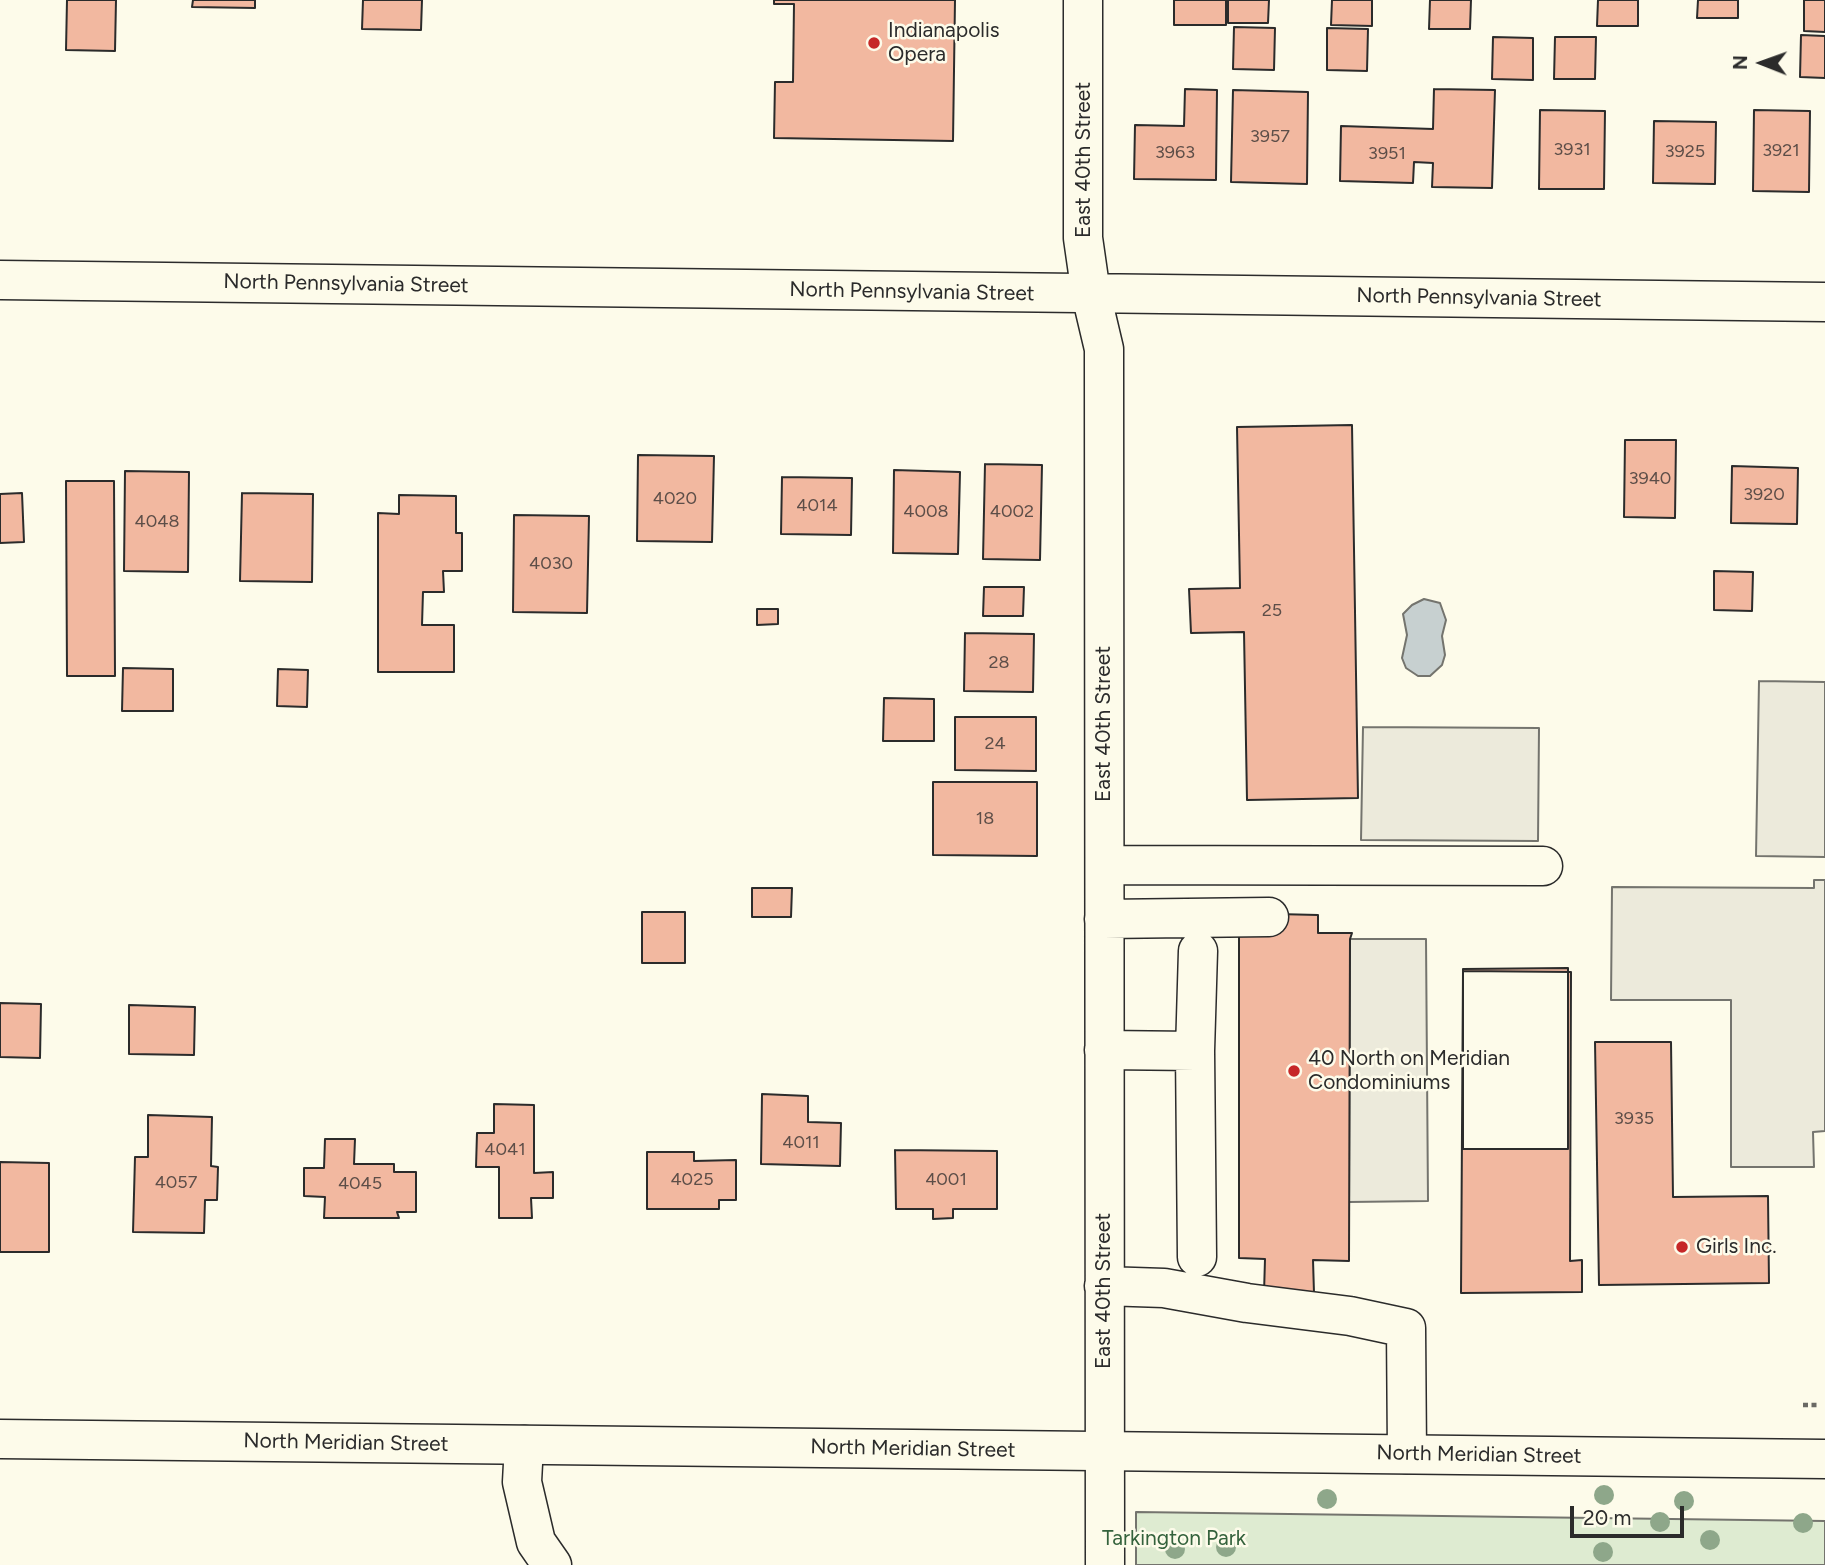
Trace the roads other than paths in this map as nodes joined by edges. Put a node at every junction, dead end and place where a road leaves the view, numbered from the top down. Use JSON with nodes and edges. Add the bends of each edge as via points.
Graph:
{"nodes":[{"id":1,"x":1083,"y":0,"type":"edge"},
{"id":2,"x":0,"y":280,"type":"edge"},
{"id":3,"x":1091,"y":294,"type":"junction"},
{"id":4,"x":1825,"y":302,"type":"edge"},
{"id":5,"x":1105,"y":865,"type":"junction"},
{"id":6,"x":1543,"y":866,"type":"dead end"},
{"id":7,"x":1269,"y":917,"type":"dead end"},
{"id":8,"x":1104,"y":919,"type":"junction"},
{"id":9,"x":1198,"y":951,"type":"dead end"},
{"id":10,"x":1104,"y":1050,"type":"junction"},
{"id":11,"x":1195,"y":1051,"type":"junction"},
{"id":12,"x":1197,"y":1257,"type":"dead end"},
{"id":13,"x":1104,"y":1286,"type":"junction"},
{"id":14,"x":0,"y":1439,"type":"edge"},
{"id":15,"x":524,"y":1445,"type":"junction"},
{"id":16,"x":1104,"y":1451,"type":"junction"},
{"id":17,"x":1406,"y":1454,"type":"junction"},
{"id":18,"x":1825,"y":1459,"type":"edge"},
{"id":19,"x":552,"y":1565,"type":"edge"},
{"id":20,"x":1105,"y":1565,"type":"edge"}],
"edges":[{"from":1,"to":3,"type":"street","name":"East 40th Street","via":[[1083,238]]},
{"from":2,"to":3,"type":"street","name":"North Pennsylvania Street"},
{"from":3,"to":4,"type":"street","name":"North Pennsylvania Street"},
{"from":3,"to":5,"type":"street","name":"East 40th Street","via":[[1104,349]]},
{"from":5,"to":6,"type":"street"},
{"from":5,"to":8,"type":"street","name":"East 40th Street"},
{"from":7,"to":8,"type":"street"},
{"from":8,"to":10,"type":"street","name":"East 40th Street"},
{"from":9,"to":11,"type":"street"},
{"from":10,"to":11,"type":"street"},
{"from":10,"to":13,"type":"street","name":"East 40th Street"},
{"from":11,"to":12,"type":"street"},
{"from":13,"to":16,"type":"street","name":"East 40th Street"},
{"from":13,"to":17,"type":"street","via":[[1164,1288],[1406,1328]]},
{"from":14,"to":15,"type":"street","name":"North Meridian Street"},
{"from":15,"to":16,"type":"street","name":"North Meridian Street"},
{"from":15,"to":19,"type":"street","via":[[522,1482],[533,1532]]},
{"from":16,"to":17,"type":"street","name":"North Meridian Street"},
{"from":16,"to":20,"type":"street","name":"East 40th Street"},
{"from":17,"to":18,"type":"street","name":"North Meridian Street"}]}
